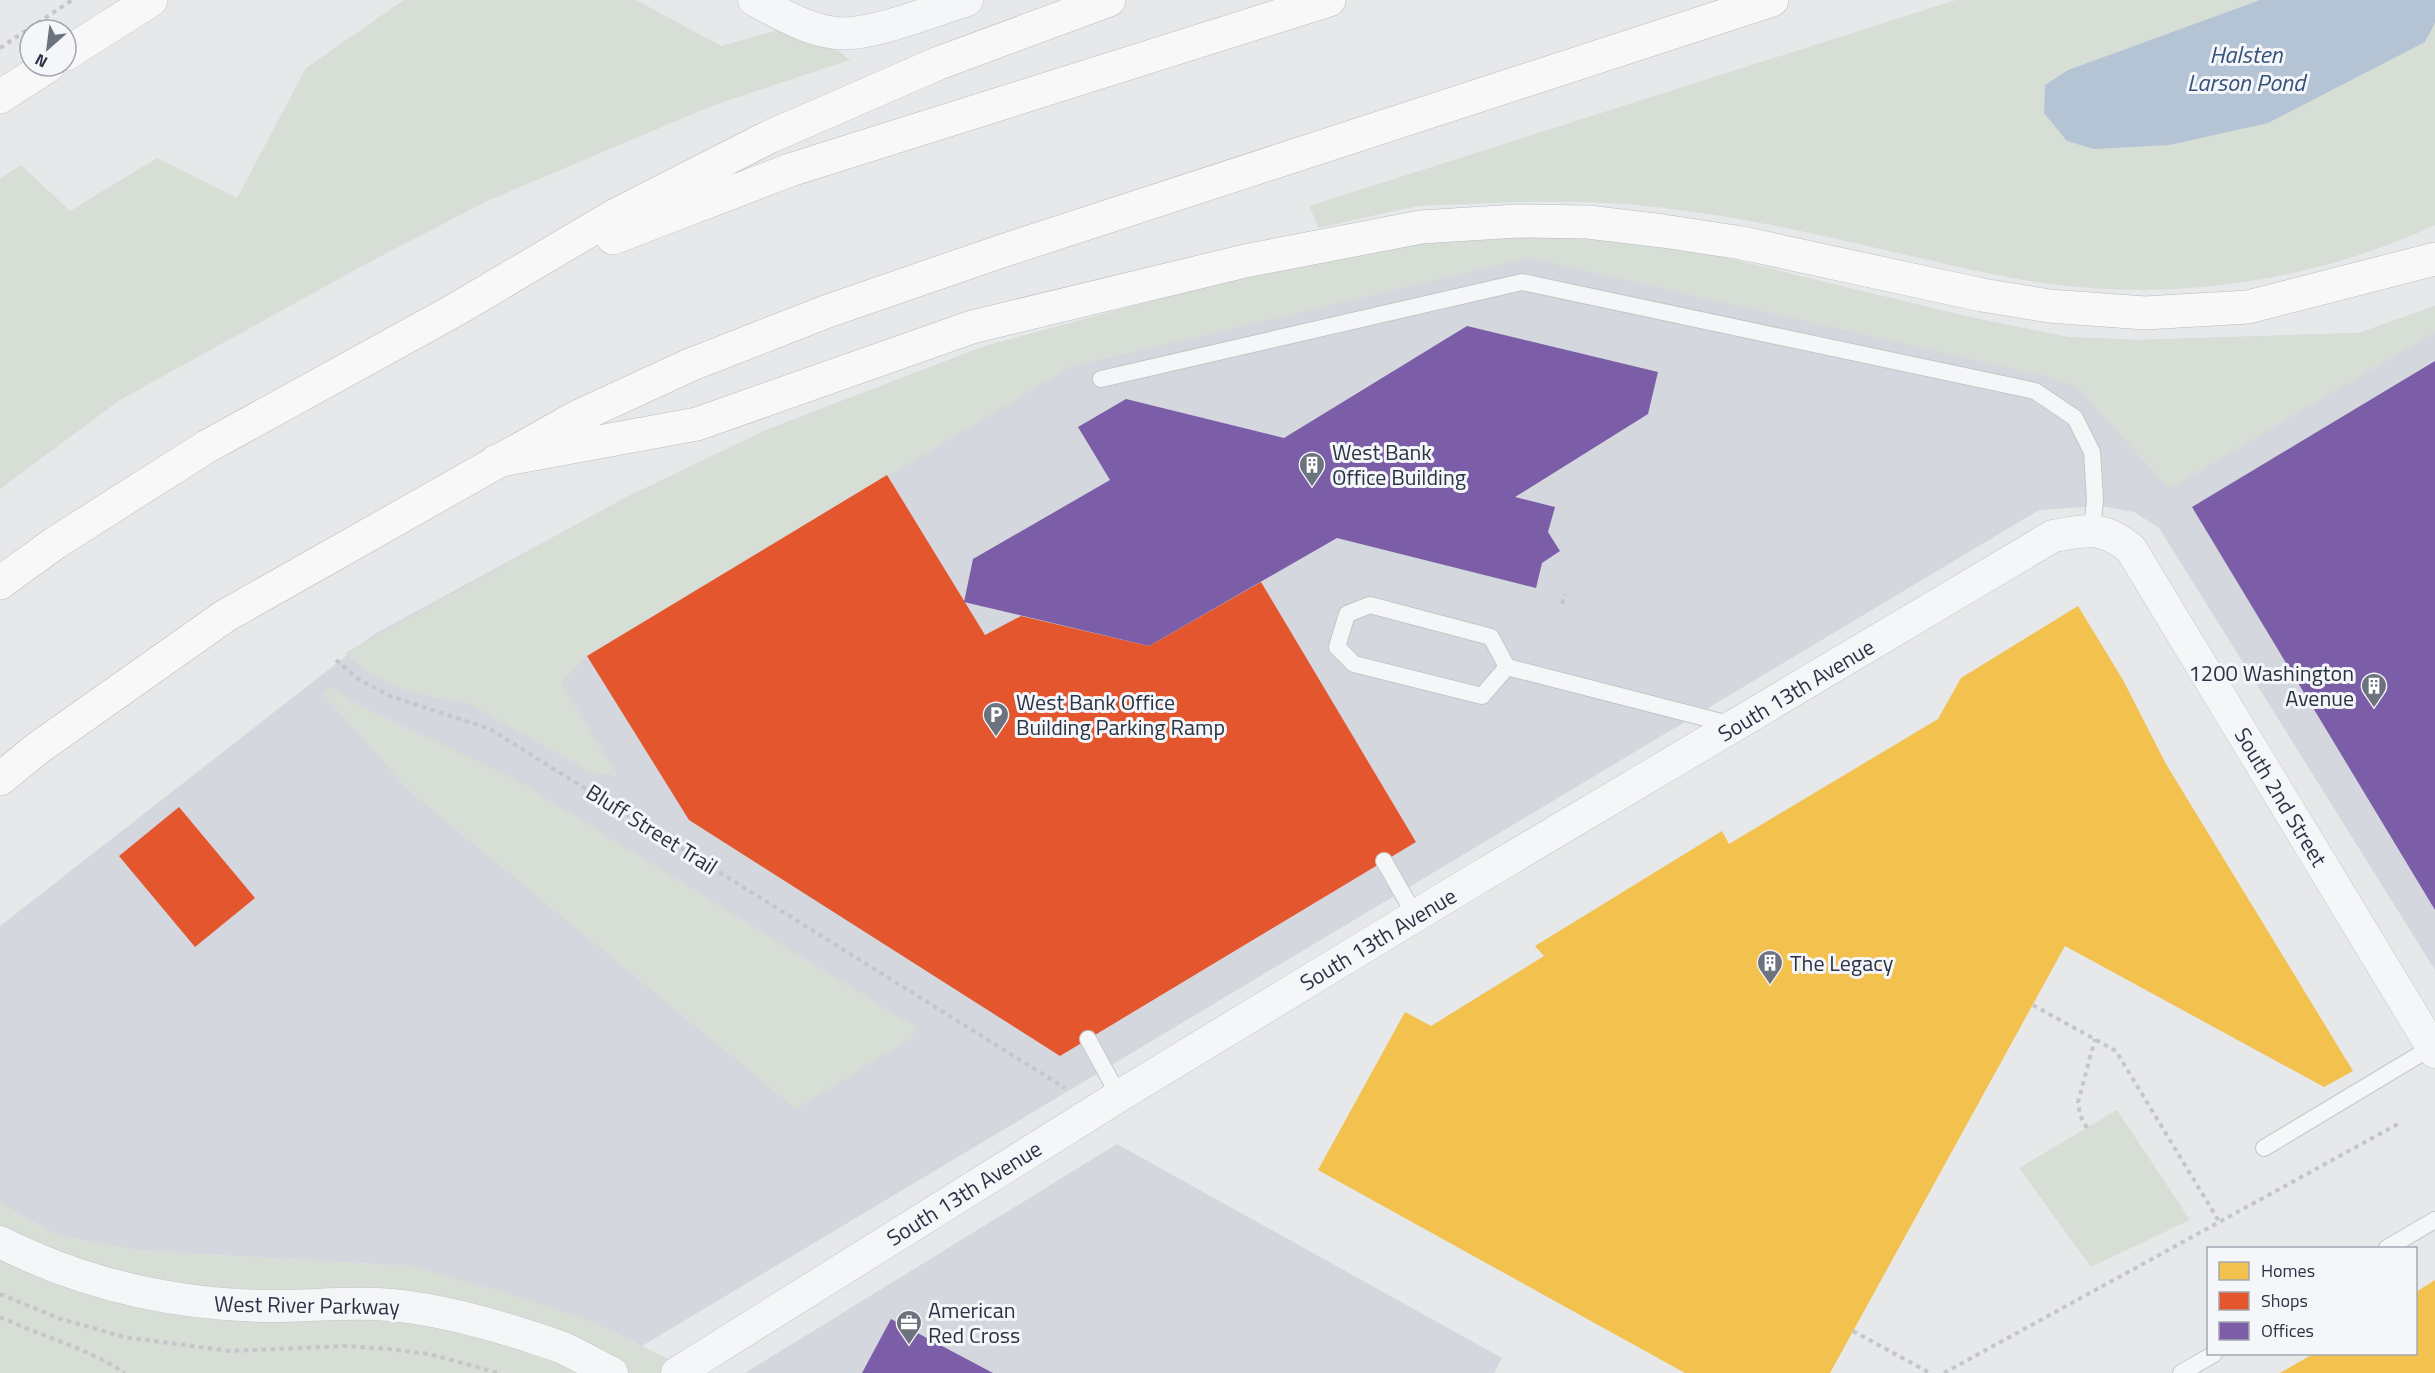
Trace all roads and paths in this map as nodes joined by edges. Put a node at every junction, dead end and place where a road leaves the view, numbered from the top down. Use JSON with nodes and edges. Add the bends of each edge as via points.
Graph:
{"nodes":[{"id":1,"x":72,"y":0,"type":"edge"},
{"id":2,"x":151,"y":0,"type":"edge"},
{"id":3,"x":754,"y":0,"type":"edge"},
{"id":4,"x":966,"y":0,"type":"edge"},
{"id":5,"x":1109,"y":0,"type":"edge"},
{"id":6,"x":1329,"y":0,"type":"edge"},
{"id":7,"x":1772,"y":0,"type":"edge"},
{"id":8,"x":78,"y":46,"type":"edge"},
{"id":9,"x":0,"y":48,"type":"edge"},
{"id":10,"x":29,"y":78,"type":"edge"},
{"id":11,"x":0,"y":97,"type":"edge"},
{"id":12,"x":2435,"y":259,"type":"edge"},
{"id":13,"x":455,"y":310,"type":"junction"},
{"id":14,"x":1101,"y":379,"type":"dead end"},
{"id":15,"x":496,"y":461,"type":"junction"},
{"id":16,"x":2092,"y":530,"type":"junction"},
{"id":17,"x":0,"y":583,"type":"edge"},
{"id":18,"x":1565,"y":594,"type":"dead end"},
{"id":19,"x":1562,"y":604,"type":"dead end"},
{"id":20,"x":336,"y":660,"type":"dead end"},
{"id":21,"x":1507,"y":667,"type":"junction"},
{"id":22,"x":1736,"y":726,"type":"junction"},
{"id":23,"x":0,"y":778,"type":"edge"},
{"id":24,"x":1384,"y":861,"type":"dead end"},
{"id":25,"x":1416,"y":917,"type":"junction"},
{"id":26,"x":2033,"y":1005,"type":"dead end"},
{"id":27,"x":1088,"y":1039,"type":"dead end"},
{"id":28,"x":2095,"y":1039,"type":"junction"},
{"id":29,"x":2433,"y":1049,"type":"edge"},
{"id":30,"x":1114,"y":1086,"type":"junction"},
{"id":31,"x":2398,"y":1124,"type":"dead end"},
{"id":32,"x":2087,"y":1128,"type":"dead end"},
{"id":33,"x":2264,"y":1149,"type":"dead end"},
{"id":34,"x":2435,"y":1220,"type":"edge"},
{"id":35,"x":2220,"y":1223,"type":"junction"},
{"id":36,"x":0,"y":1242,"type":"edge"},
{"id":37,"x":2389,"y":1247,"type":"edge"},
{"id":38,"x":0,"y":1317,"type":"edge"},
{"id":39,"x":1853,"y":1331,"type":"dead end"},
{"id":40,"x":2211,"y":1355,"type":"edge"},
{"id":41,"x":2214,"y":1355,"type":"edge"},
{"id":42,"x":125,"y":1373,"type":"edge"},
{"id":43,"x":612,"y":1373,"type":"edge"},
{"id":44,"x":676,"y":1373,"type":"edge"},
{"id":45,"x":1930,"y":1373,"type":"edge"},
{"id":46,"x":1944,"y":1373,"type":"edge"},
{"id":47,"x":2181,"y":1373,"type":"edge"},
{"id":48,"x":2210,"y":1373,"type":"edge"}],
"edges":[{"from":1,"to":9,"type":"path"},
{"from":2,"to":8,"type":"main road"},
{"from":3,"to":4,"type":"street","via":[[810,27],[836,33],[860,33]]},
{"from":5,"to":13,"type":"main road","via":[[939,63],[769,136],[614,216]]},
{"from":6,"to":13,"type":"main road","via":[[790,170],[593,246]]},
{"from":7,"to":15,"type":"main road","via":[[828,311],[690,365],[575,418]]},
{"from":10,"to":11,"type":"main road"},
{"from":12,"to":15,"type":"main road","via":[[2248,307],[2145,313],[2093,311],[2004,299],[1742,243],[1588,222],[1517,221],[1421,227],[1245,261],[972,327],[697,424]]},
{"from":13,"to":17,"type":"main road","via":[[206,447],[55,543]]},
{"from":14,"to":16,"type":"lane","via":[[1522,282],[2035,391],[2075,418],[2092,452]]},
{"from":15,"to":23,"type":"main road","via":[[225,616]]},
{"from":16,"to":22,"type":"street","name":"South 13th Avenue","via":[[2053,536]]},
{"from":16,"to":29,"type":"street","name":"South 2nd Street","via":[[2131,549]]},
{"from":18,"to":19,"type":"path"},
{"from":20,"to":30,"type":"path","name":"Bluff Street Trail","via":[[357,678],[390,696],[490,729],[1076,1095]]},
{"from":21,"to":21,"type":"lane","via":[[1482,696],[1354,664],[1337,647],[1347,614],[1370,605],[1491,637]]},
{"from":21,"to":22,"type":"lane"},
{"from":22,"to":25,"type":"street","name":"South 13th Avenue"},
{"from":24,"to":25,"type":"lane"},
{"from":25,"to":30,"type":"street","name":"South 13th Avenue"},
{"from":26,"to":28,"type":"path"},
{"from":27,"to":30,"type":"lane"},
{"from":28,"to":32,"type":"path","via":[[2078,1102]]},
{"from":28,"to":35,"type":"path","via":[[2116,1051]]},
{"from":29,"to":33,"type":"lane"},
{"from":30,"to":44,"type":"street","name":"South 13th Avenue"},
{"from":31,"to":35,"type":"path"},
{"from":34,"to":37,"type":"lane"},
{"from":35,"to":46,"type":"path"},
{"from":36,"to":43,"type":"street","name":"West River Parkway","via":[[87,1279],[144,1294],[214,1304],[391,1305],[444,1312],[561,1347]]},
{"from":38,"to":42,"type":"path","via":[[93,1355]]},
{"from":39,"to":45,"type":"path"},
{"from":40,"to":47,"type":"lane"},
{"from":41,"to":48,"type":"lane"}]}
